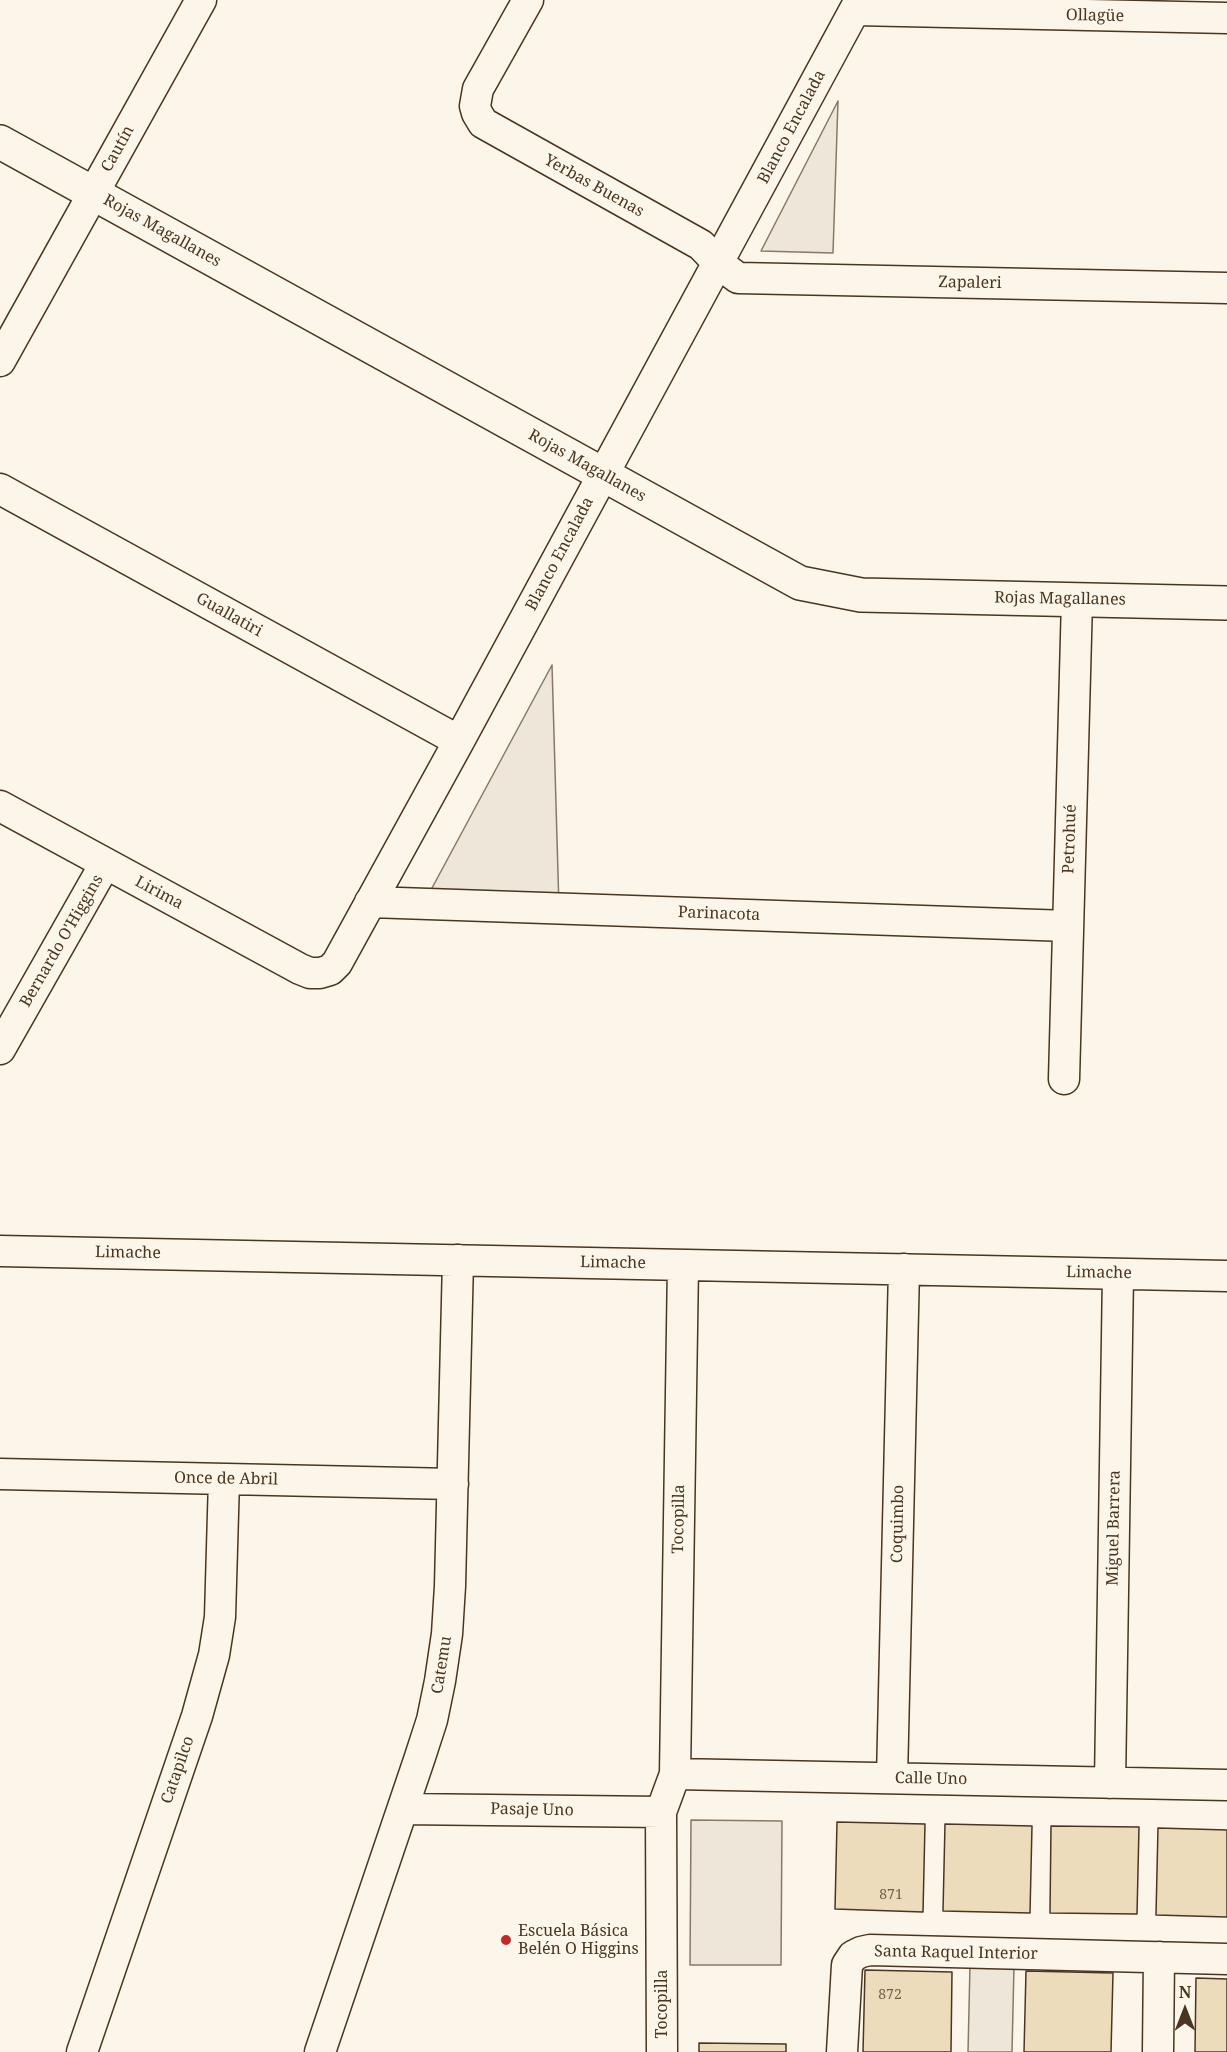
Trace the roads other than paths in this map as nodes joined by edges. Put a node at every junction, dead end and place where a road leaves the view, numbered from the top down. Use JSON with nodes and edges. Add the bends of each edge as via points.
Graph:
{"nodes":[{"id":1,"x":201,"y":0,"type":"edge"},
{"id":2,"x":528,"y":0,"type":"edge"},
{"id":3,"x":858,"y":5,"type":"edge"},
{"id":4,"x":1227,"y":18,"type":"edge"},
{"id":5,"x":0,"y":142,"type":"edge"},
{"id":6,"x":94,"y":194,"type":"junction"},
{"id":7,"x":718,"y":263,"type":"junction"},
{"id":8,"x":1227,"y":288,"type":"edge"},
{"id":9,"x":0,"y":361,"type":"edge"},
{"id":10,"x":603,"y":475,"type":"junction"},
{"id":11,"x":0,"y":489,"type":"edge"},
{"id":12,"x":1077,"y":600,"type":"junction"},
{"id":13,"x":1227,"y":603,"type":"edge"},
{"id":14,"x":459,"y":741,"type":"junction"},
{"id":15,"x":0,"y":806,"type":"edge"},
{"id":16,"x":105,"y":864,"type":"junction"},
{"id":17,"x":370,"y":902,"type":"junction"},
{"id":18,"x":1068,"y":926,"type":"junction"},
{"id":19,"x":320,"y":973,"type":"joint"},
{"id":20,"x":0,"y":1049,"type":"edge"},
{"id":21,"x":1064,"y":1079,"type":"dead end"},
{"id":22,"x":0,"y":1251,"type":"edge"},
{"id":23,"x":458,"y":1260,"type":"junction"},
{"id":24,"x":683,"y":1265,"type":"junction"},
{"id":25,"x":904,"y":1269,"type":"junction"},
{"id":26,"x":1118,"y":1274,"type":"junction"},
{"id":27,"x":1227,"y":1276,"type":"edge"},
{"id":28,"x":0,"y":1474,"type":"edge"},
{"id":29,"x":224,"y":1479,"type":"junction"},
{"id":30,"x":453,"y":1484,"type":"junction"},
{"id":31,"x":675,"y":1774,"type":"junction"},
{"id":32,"x":892,"y":1778,"type":"junction"},
{"id":33,"x":1110,"y":1783,"type":"junction"},
{"id":34,"x":1227,"y":1785,"type":"edge"},
{"id":35,"x":403,"y":1809,"type":"junction"},
{"id":36,"x":661,"y":1812,"type":"junction"},
{"id":37,"x":1159,"y":1957,"type":"junction"},
{"id":38,"x":1227,"y":1959,"type":"edge"},
{"id":39,"x":82,"y":2052,"type":"edge"},
{"id":40,"x":320,"y":2052,"type":"edge"},
{"id":41,"x":662,"y":2052,"type":"edge"},
{"id":42,"x":842,"y":2052,"type":"edge"},
{"id":43,"x":1158,"y":2052,"type":"edge"}],
"edges":[{"from":1,"to":6,"type":"street","name":"Cautín"},
{"from":2,"to":7,"type":"street","name":"Yerbas Buenas","via":[[478,89],[475,106],[483,123],[701,245]]},
{"from":3,"to":4,"type":"street","name":"Ollagüe"},
{"from":3,"to":7,"type":"street","name":"Blanco Encalada"},
{"from":5,"to":6,"type":"street","name":"Rojas Magallanes"},
{"from":6,"to":9,"type":"street","name":"Cautín"},
{"from":6,"to":10,"type":"street","name":"Rojas Magallanes"},
{"from":7,"to":8,"type":"street","name":"Zapaleri","via":[[738,278]]},
{"from":7,"to":10,"type":"street","name":"Blanco Encalada"},
{"from":10,"to":12,"type":"street","name":"Rojas Magallanes","via":[[800,583],[861,595]]},
{"from":10,"to":14,"type":"street","name":"Blanco Encalada"},
{"from":11,"to":14,"type":"street","name":"Guallatiri"},
{"from":12,"to":13,"type":"street","name":"Rojas Magallanes"},
{"from":12,"to":18,"type":"street","name":"Petrohué"},
{"from":14,"to":17,"type":"street","name":"Blanco Encalada"},
{"from":15,"to":16,"type":"street","name":"Lirima"},
{"from":16,"to":19,"type":"street","name":"Lirima","via":[[300,969]]},
{"from":16,"to":20,"type":"street","name":"Bernardo O'Higgins"},
{"from":17,"to":18,"type":"street","name":"Parinacota"},
{"from":17,"to":19,"type":"street","name":"Blanco Encalada","via":[[337,963]]},
{"from":18,"to":21,"type":"street","name":"Petrohué"},
{"from":22,"to":23,"type":"street","name":"Limache"},
{"from":23,"to":24,"type":"street","name":"Limache"},
{"from":23,"to":30,"type":"street","name":"Catemu"},
{"from":24,"to":25,"type":"street","name":"Limache"},
{"from":24,"to":31,"type":"street","name":"Tocopilla"},
{"from":25,"to":26,"type":"street","name":"Limache"},
{"from":25,"to":32,"type":"street","name":"Coquimbo"},
{"from":26,"to":27,"type":"street","name":"Limache"},
{"from":26,"to":33,"type":"street","name":"Miguel Barrera"},
{"from":28,"to":29,"type":"street","name":"Once de Abril"},
{"from":29,"to":30,"type":"street","name":"Once de Abril"},
{"from":29,"to":39,"type":"street","name":"Catapilco","via":[[220,1617],[214,1655],[197,1716]]},
{"from":30,"to":35,"type":"street","name":"Catemu","via":[[450,1596],[440,1682]]},
{"from":31,"to":32,"type":"street","name":"Calle Uno"},
{"from":31,"to":36,"type":"street"},
{"from":32,"to":33,"type":"street","name":"Calle Uno"},
{"from":33,"to":34,"type":"street","name":"Calle Uno"},
{"from":35,"to":36,"type":"street","name":"Pasaje Uno"},
{"from":35,"to":40,"type":"street","name":"Catemu"},
{"from":36,"to":41,"type":"street","name":"Tocopilla"},
{"from":37,"to":38,"type":"street","name":"Santa Raquel Interior"},
{"from":37,"to":42,"type":"street","name":"Santa Raquel Interior","via":[[861,1952],[847,1965]]},
{"from":37,"to":43,"type":"street"}]}
